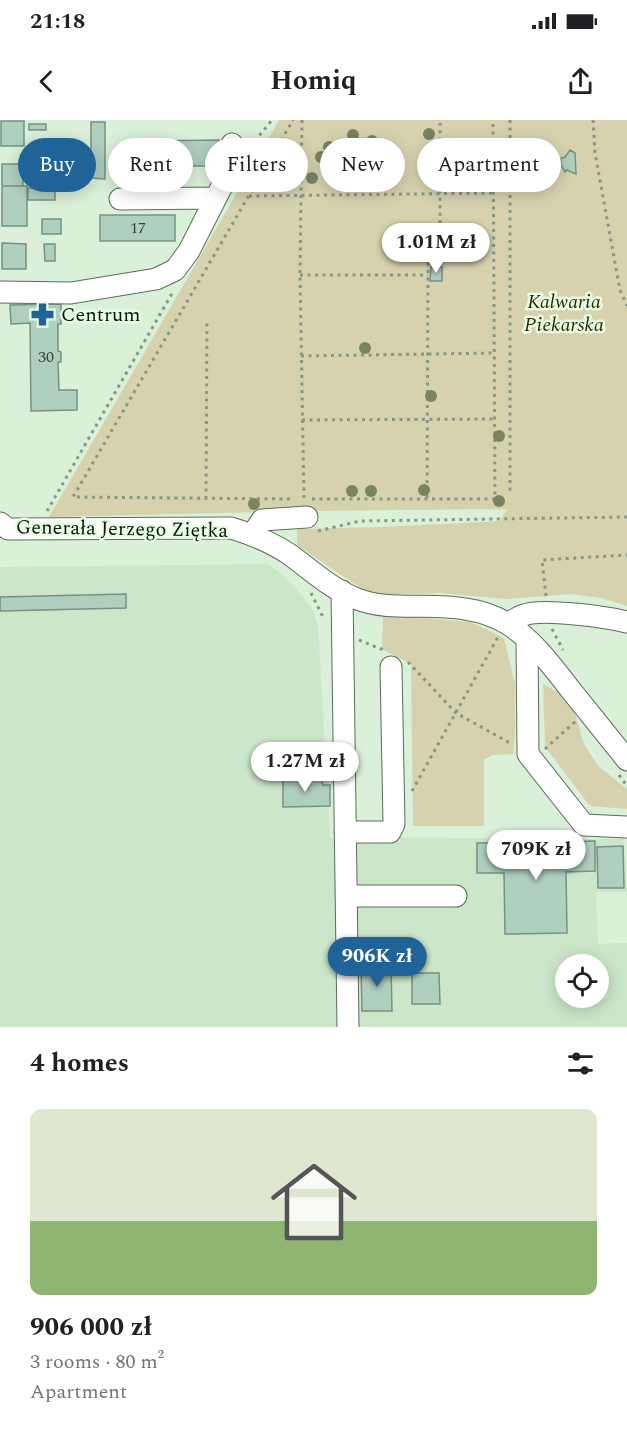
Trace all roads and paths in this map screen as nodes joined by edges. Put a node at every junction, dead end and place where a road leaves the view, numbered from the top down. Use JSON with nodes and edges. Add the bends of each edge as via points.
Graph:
{"nodes":[{"id":1,"x":272,"y":120,"type":"edge"},
{"id":2,"x":293,"y":120,"type":"edge"},
{"id":3,"x":302,"y":120,"type":"edge"},
{"id":4,"x":440,"y":120,"type":"edge"},
{"id":5,"x":493,"y":120,"type":"edge"},
{"id":6,"x":510,"y":120,"type":"edge"},
{"id":7,"x":594,"y":120,"type":"edge"},
{"id":8,"x":251,"y":138,"type":"edge"},
{"id":9,"x":218,"y":192,"type":"edge"},
{"id":10,"x":493,"y":193,"type":"junction"},
{"id":11,"x":441,"y":194,"type":"junction"},
{"id":12,"x":300,"y":195,"type":"junction"},
{"id":13,"x":249,"y":196,"type":"junction"},
{"id":14,"x":215,"y":198,"type":"junction"},
{"id":15,"x":120,"y":199,"type":"dead end"},
{"id":16,"x":300,"y":275,"type":"junction"},
{"id":17,"x":428,"y":275,"type":"junction"},
{"id":18,"x":177,"y":284,"type":"dead end"},
{"id":19,"x":0,"y":292,"type":"edge"},
{"id":20,"x":627,"y":306,"type":"edge"},
{"id":21,"x":207,"y":320,"type":"dead end"},
{"id":22,"x":428,"y":353,"type":"junction"},
{"id":23,"x":494,"y":353,"type":"junction"},
{"id":24,"x":301,"y":356,"type":"junction"},
{"id":25,"x":427,"y":419,"type":"junction"},
{"id":26,"x":495,"y":419,"type":"junction"},
{"id":27,"x":302,"y":420,"type":"junction"},
{"id":28,"x":510,"y":495,"type":"dead end"},
{"id":29,"x":427,"y":498,"type":"junction"},
{"id":30,"x":206,"y":499,"type":"junction"},
{"id":31,"x":293,"y":499,"type":"dead end"},
{"id":32,"x":308,"y":516,"type":"junction"},
{"id":33,"x":627,"y":518,"type":"edge"},
{"id":34,"x":0,"y":523,"type":"edge"},
{"id":35,"x":41,"y":529,"type":"junction"},
{"id":36,"x":252,"y":535,"type":"junction"},
{"id":37,"x":627,"y":555,"type":"edge"},
{"id":38,"x":342,"y":591,"type":"junction"},
{"id":39,"x":549,"y":613,"type":"junction"},
{"id":40,"x":627,"y":622,"type":"edge"},
{"id":41,"x":507,"y":623,"type":"junction"},
{"id":42,"x":527,"y":639,"type":"junction"},
{"id":43,"x":570,"y":658,"type":"dead end"},
{"id":44,"x":391,"y":667,"type":"dead end"},
{"id":45,"x":579,"y":717,"type":"dead end"},
{"id":46,"x":528,"y":753,"type":"junction"},
{"id":47,"x":620,"y":764,"type":"edge"},
{"id":48,"x":627,"y":786,"type":"edge"},
{"id":49,"x":411,"y":794,"type":"dead end"},
{"id":50,"x":627,"y":826,"type":"edge"},
{"id":51,"x":345,"y":832,"type":"junction"},
{"id":52,"x":346,"y":896,"type":"junction"},
{"id":53,"x":456,"y":896,"type":"dead end"},
{"id":54,"x":348,"y":1027,"type":"edge"}],
"edges":[{"from":1,"to":8,"type":"path"},
{"from":2,"to":13,"type":"path"},
{"from":3,"to":12,"type":"path"},
{"from":4,"to":11,"type":"path"},
{"from":5,"to":10,"type":"path"},
{"from":6,"to":28,"type":"path"},
{"from":7,"to":20,"type":"path","via":[[595,153],[620,290]]},
{"from":9,"to":14,"type":"street"},
{"from":10,"to":11,"type":"path"},
{"from":10,"to":23,"type":"path"},
{"from":11,"to":12,"type":"path"},
{"from":11,"to":17,"type":"path","via":[[440,238],[428,265]]},
{"from":12,"to":13,"type":"path"},
{"from":12,"to":16,"type":"path"},
{"from":13,"to":30,"type":"path","via":[[74,496]]},
{"from":14,"to":15,"type":"street"},
{"from":14,"to":19,"type":"street","via":[[175,270],[156,279],[71,293]]},
{"from":16,"to":17,"type":"path"},
{"from":16,"to":24,"type":"path"},
{"from":17,"to":22,"type":"path"},
{"from":18,"to":35,"type":"path","via":[[41,520]]},
{"from":21,"to":30,"type":"path"},
{"from":22,"to":23,"type":"path"},
{"from":22,"to":24,"type":"path"},
{"from":22,"to":25,"type":"path"},
{"from":23,"to":26,"type":"path"},
{"from":24,"to":27,"type":"path"},
{"from":25,"to":26,"type":"path"},
{"from":25,"to":27,"type":"path"},
{"from":25,"to":29,"type":"path"},
{"from":26,"to":29,"type":"path","via":[[495,499]]},
{"from":27,"to":32,"type":"path"},
{"from":29,"to":32,"type":"path"},
{"from":30,"to":31,"type":"path"},
{"from":32,"to":33,"type":"path","via":[[328,530],[360,521]]},
{"from":32,"to":36,"type":"street","via":[[262,520]]},
{"from":34,"to":35,"type":"street","name":"Generała Jerzego Ziętka","via":[[8,529]]},
{"from":35,"to":36,"type":"street","name":"Generała Jerzego Ziętka","via":[[217,527]]},
{"from":36,"to":38,"type":"street","name":"Generała Jerzego Ziętka"},
{"from":37,"to":39,"type":"path","via":[[542,560]]},
{"from":38,"to":41,"type":"street","name":"Generała Jerzego Ziętka","via":[[371,603],[464,608]]},
{"from":38,"to":51,"type":"street"},
{"from":39,"to":40,"type":"street"},
{"from":39,"to":41,"type":"street","via":[[525,614]]},
{"from":39,"to":43,"type":"path","via":[[550,624]]},
{"from":41,"to":42,"type":"street","name":"Generała Jerzego Ziętka"},
{"from":41,"to":49,"type":"path"},
{"from":42,"to":46,"type":"street"},
{"from":42,"to":47,"type":"street","name":"Generała Jerzego Ziętka","via":[[562,679]]},
{"from":44,"to":51,"type":"street","via":[[394,824],[390,832]]},
{"from":45,"to":46,"type":"path","via":[[542,752]]},
{"from":46,"to":50,"type":"street","via":[[584,825]]},
{"from":47,"to":48,"type":"path"},
{"from":51,"to":52,"type":"street"},
{"from":52,"to":53,"type":"street"},
{"from":52,"to":54,"type":"street"}]}
